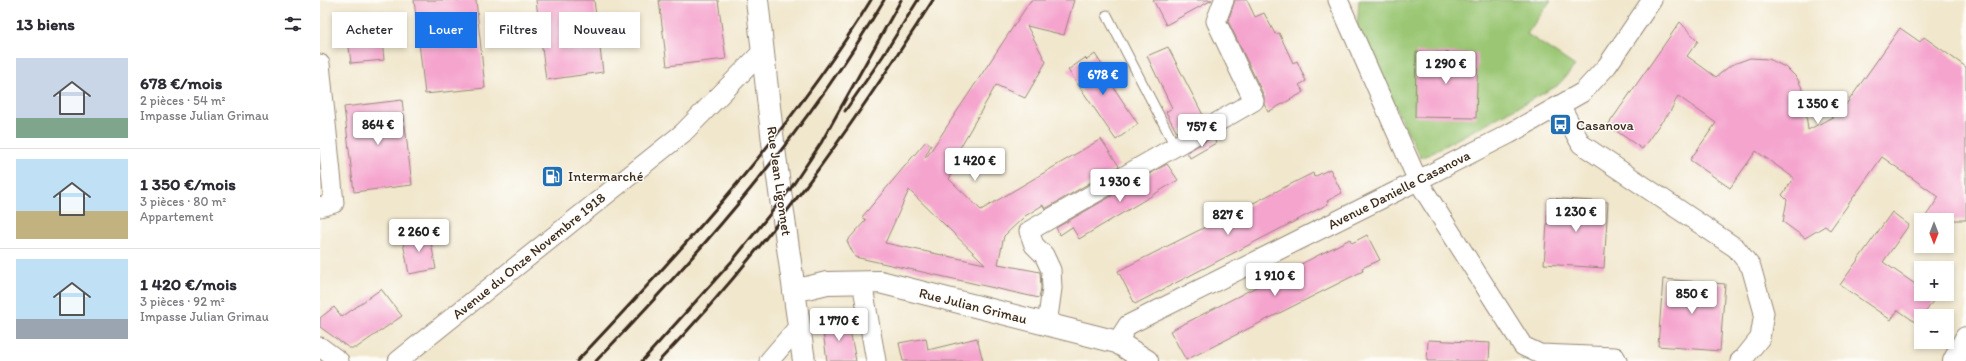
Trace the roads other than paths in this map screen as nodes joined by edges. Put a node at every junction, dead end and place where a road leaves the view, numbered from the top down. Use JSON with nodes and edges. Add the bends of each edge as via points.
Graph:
{"nodes":[{"id":1,"x":757,"y":0,"type":"edge"},
{"id":2,"x":1224,"y":0,"type":"edge"},
{"id":3,"x":1338,"y":0,"type":"edge"},
{"id":4,"x":1652,"y":0,"type":"edge"},
{"id":5,"x":1107,"y":15,"type":"dead end"},
{"id":6,"x":763,"y":51,"type":"junction"},
{"id":7,"x":320,"y":64,"type":"edge"},
{"id":8,"x":1560,"y":105,"type":"junction"},
{"id":9,"x":1175,"y":146,"type":"junction"},
{"id":10,"x":1418,"y":180,"type":"junction"},
{"id":11,"x":320,"y":207,"type":"edge"},
{"id":12,"x":862,"y":282,"type":"junction"},
{"id":13,"x":794,"y":291,"type":"junction"},
{"id":14,"x":1047,"y":325,"type":"junction"},
{"id":15,"x":799,"y":326,"type":"junction"},
{"id":16,"x":1966,"y":338,"type":"edge"},
{"id":17,"x":1117,"y":342,"type":"junction"},
{"id":18,"x":320,"y":347,"type":"edge"},
{"id":19,"x":339,"y":361,"type":"edge"},
{"id":20,"x":398,"y":361,"type":"edge"},
{"id":21,"x":769,"y":361,"type":"edge"},
{"id":22,"x":804,"y":361,"type":"edge"},
{"id":23,"x":876,"y":361,"type":"edge"},
{"id":24,"x":1147,"y":361,"type":"edge"},
{"id":25,"x":1617,"y":361,"type":"edge"},
{"id":26,"x":1740,"y":361,"type":"edge"},
{"id":27,"x":1954,"y":361,"type":"edge"}],
"edges":[{"from":1,"to":6,"type":"street","name":"Rue Jean Ligonnet"},
{"from":2,"to":9,"type":"street","via":[[1216,21],[1254,101]]},
{"from":3,"to":10,"type":"street"},
{"from":4,"to":8,"type":"street","name":"Avenue Danielle Casanova","via":[[1607,66],[1583,92]]},
{"from":5,"to":9,"type":"lane"},
{"from":6,"to":13,"type":"street","name":"Rue Jean Ligonnet"},
{"from":6,"to":20,"type":"street","name":"Avenue du Onze Novembre 1918","via":[[683,133]]},
{"from":7,"to":11,"type":"street","via":[[334,203]]},
{"from":8,"to":10,"type":"street","name":"Avenue Danielle Casanova"},
{"from":8,"to":26,"type":"street","via":[[1581,144],[1736,248],[1751,267],[1764,312],[1760,338]]},
{"from":9,"to":14,"type":"street","via":[[1030,232],[1034,245],[1044,255],[1051,270],[1052,288]]},
{"from":10,"to":17,"type":"street","name":"Avenue Danielle Casanova","via":[[1128,325]]},
{"from":10,"to":25,"type":"street","via":[[1523,346],[1540,354],[1615,357]]},
{"from":12,"to":13,"type":"street","name":"Rue Julian Grimau","via":[[827,283]]},
{"from":12,"to":14,"type":"street","name":"Rue Julian Grimau","via":[[880,282]]},
{"from":12,"to":23,"type":"street"},
{"from":13,"to":15,"type":"street","name":"Rue Jean Ligonnet"},
{"from":14,"to":17,"type":"street","name":"Rue Julian Grimau"},
{"from":15,"to":21,"type":"street"},
{"from":15,"to":22,"type":"street","name":"Rue Jean Ligonnet"},
{"from":16,"to":27,"type":"street"},
{"from":17,"to":24,"type":"street","name":"Rue Julian Grimau"},
{"from":18,"to":19,"type":"street"}]}
